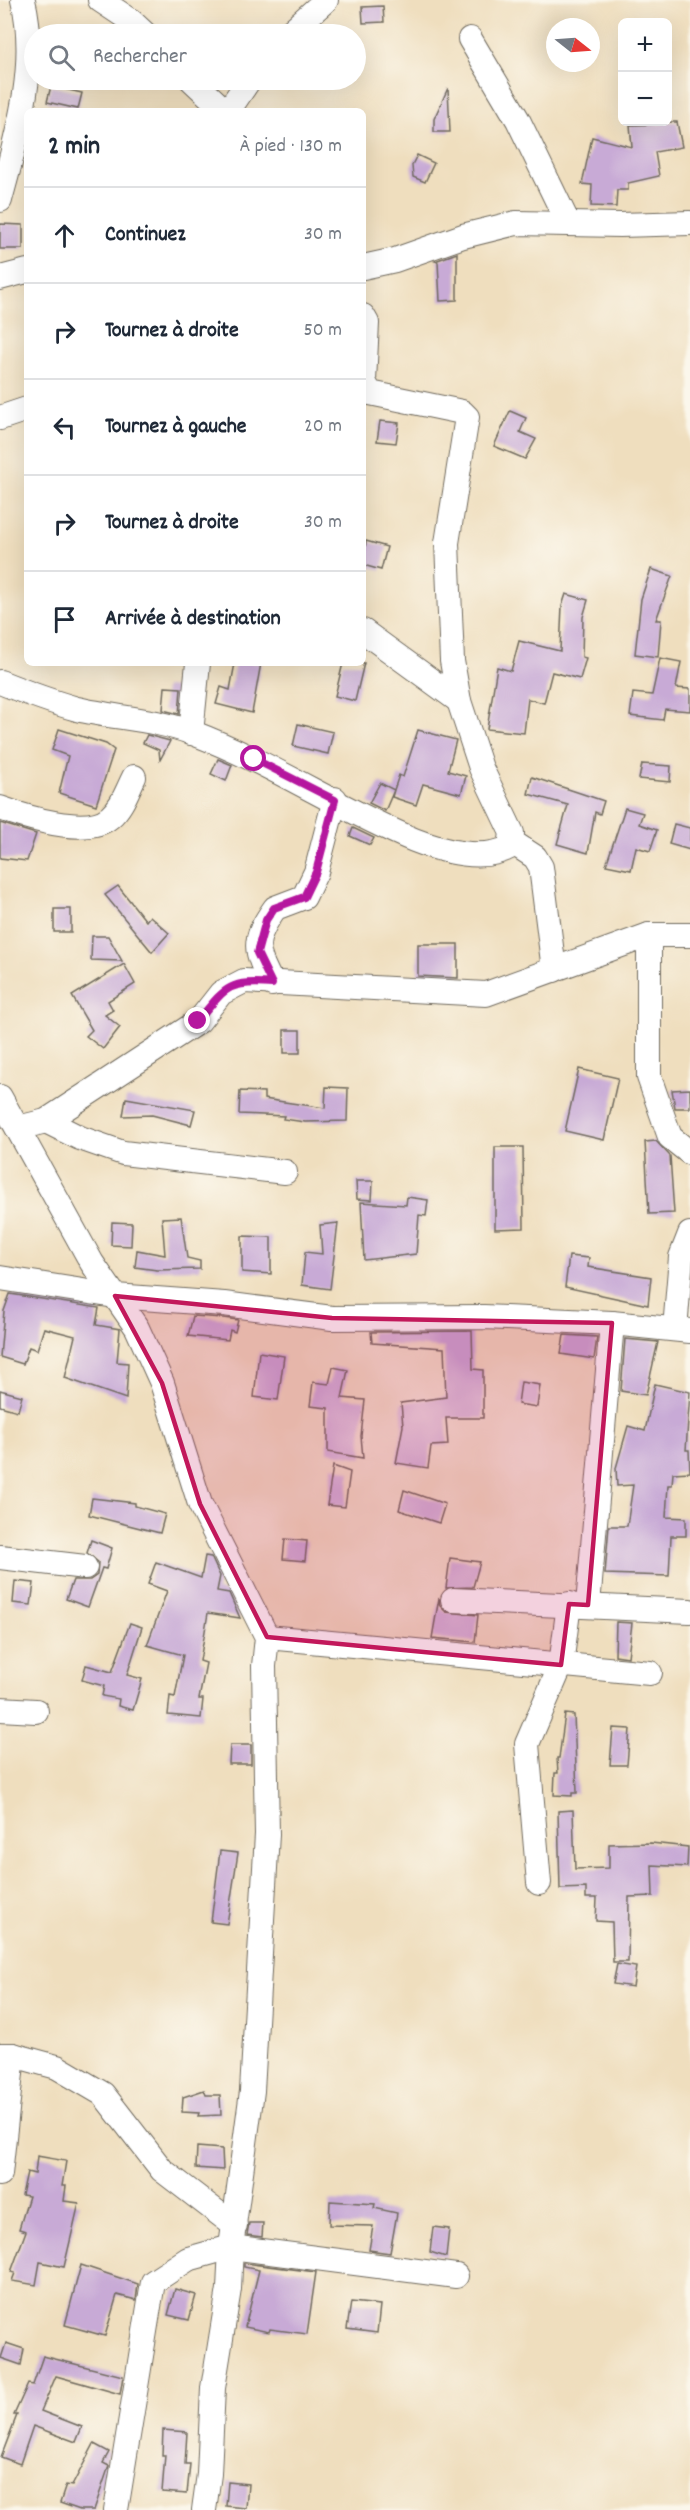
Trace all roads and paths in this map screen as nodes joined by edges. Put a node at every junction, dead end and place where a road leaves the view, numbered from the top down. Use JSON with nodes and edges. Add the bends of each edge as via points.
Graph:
{"nodes":[{"id":1,"x":23,"y":0,"type":"edge"},
{"id":2,"x":100,"y":0,"type":"edge"},
{"id":3,"x":326,"y":0,"type":"edge"},
{"id":4,"x":27,"y":24,"type":"edge"},
{"id":5,"x":134,"y":24,"type":"edge"},
{"id":6,"x":299,"y":24,"type":"edge"},
{"id":7,"x":470,"y":39,"type":"dead end"},
{"id":8,"x":24,"y":90,"type":"edge"},
{"id":9,"x":203,"y":90,"type":"edge"},
{"id":10,"x":242,"y":90,"type":"edge"},
{"id":11,"x":224,"y":108,"type":"edge"},
{"id":12,"x":229,"y":108,"type":"edge"},
{"id":13,"x":0,"y":200,"type":"edge"},
{"id":14,"x":568,"y":223,"type":"junction"},
{"id":15,"x":690,"y":223,"type":"edge"},
{"id":16,"x":366,"y":251,"type":"edge"},
{"id":17,"x":394,"y":260,"type":"junction"},
{"id":18,"x":366,"y":266,"type":"edge"},
{"id":19,"x":24,"y":273,"type":"edge"},
{"id":20,"x":0,"y":278,"type":"edge"},
{"id":21,"x":366,"y":321,"type":"edge"},
{"id":22,"x":366,"y":342,"type":"edge"},
{"id":23,"x":366,"y":385,"type":"edge"},
{"id":24,"x":24,"y":410,"type":"edge"},
{"id":25,"x":0,"y":418,"type":"edge"},
{"id":26,"x":366,"y":633,"type":"edge"},
{"id":27,"x":198,"y":666,"type":"edge"},
{"id":28,"x":0,"y":682,"type":"edge"},
{"id":29,"x":459,"y":701,"type":"junction"},
{"id":30,"x":191,"y":733,"type":"junction"},
{"id":31,"x":134,"y":777,"type":"dead end"},
{"id":32,"x":335,"y":800,"type":"junction"},
{"id":33,"x":0,"y":808,"type":"edge"},
{"id":34,"x":512,"y":842,"type":"junction"},
{"id":35,"x":650,"y":935,"type":"junction"},
{"id":36,"x":690,"y":935,"type":"edge"},
{"id":37,"x":554,"y":970,"type":"junction"},
{"id":38,"x":272,"y":984,"type":"junction"},
{"id":39,"x":6,"y":1110,"type":"edge"},
{"id":40,"x":46,"y":1121,"type":"junction"},
{"id":41,"x":690,"y":1153,"type":"edge"},
{"id":42,"x":285,"y":1172,"type":"dead end"},
{"id":43,"x":690,"y":1234,"type":"edge"},
{"id":44,"x":0,"y":1278,"type":"edge"},
{"id":45,"x":115,"y":1296,"type":"junction"},
{"id":46,"x":612,"y":1323,"type":"junction"},
{"id":47,"x":683,"y":1330,"type":"edge"},
{"id":48,"x":0,"y":1557,"type":"edge"},
{"id":49,"x":85,"y":1567,"type":"dead end"},
{"id":50,"x":453,"y":1600,"type":"dead end"},
{"id":51,"x":579,"y":1605,"type":"junction"},
{"id":52,"x":690,"y":1611,"type":"edge"},
{"id":53,"x":267,"y":1637,"type":"junction"},
{"id":54,"x":561,"y":1665,"type":"junction"},
{"id":55,"x":650,"y":1673,"type":"dead end"},
{"id":56,"x":0,"y":1709,"type":"edge"},
{"id":57,"x":36,"y":1711,"type":"dead end"},
{"id":58,"x":539,"y":1882,"type":"dead end"},
{"id":59,"x":7,"y":2055,"type":"edge"},
{"id":60,"x":0,"y":2174,"type":"edge"},
{"id":61,"x":233,"y":2237,"type":"junction"},
{"id":62,"x":456,"y":2276,"type":"dead end"},
{"id":63,"x":116,"y":2510,"type":"edge"},
{"id":64,"x":204,"y":2510,"type":"edge"}],
"edges":[{"from":1,"to":4,"type":"street"},
{"from":2,"to":5,"type":"street"},
{"from":3,"to":6,"type":"street"},
{"from":7,"to":14,"type":"street","via":[[518,120]]},
{"from":8,"to":13,"type":"street"},
{"from":9,"to":11,"type":"street"},
{"from":10,"to":12,"type":"street"},
{"from":14,"to":15,"type":"street"},
{"from":14,"to":17,"type":"street","via":[[516,223]]},
{"from":16,"to":17,"type":"street"},
{"from":17,"to":18,"type":"street"},
{"from":19,"to":20,"type":"street"},
{"from":21,"to":22,"type":"street"},
{"from":23,"to":29,"type":"street","via":[[370,393],[462,412],[467,417],[447,543],[452,661]]},
{"from":24,"to":25,"type":"street"},
{"from":26,"to":29,"type":"street"},
{"from":27,"to":30,"type":"street"},
{"from":28,"to":30,"type":"street","via":[[77,709]]},
{"from":29,"to":34,"type":"street","via":[[481,768],[512,833]]},
{"from":30,"to":32,"type":"street","via":[[254,759]]},
{"from":31,"to":33,"type":"street","via":[[119,807],[108,819],[94,823],[78,826],[37,821]]},
{"from":32,"to":34,"type":"street","via":[[396,832],[459,852],[497,854]]},
{"from":32,"to":38,"type":"street","via":[[316,872],[304,897],[274,908],[260,935],[257,953]]},
{"from":34,"to":37,"type":"street","via":[[535,857],[541,867]]},
{"from":35,"to":36,"type":"street"},
{"from":35,"to":37,"type":"street"},
{"from":35,"to":41,"type":"street","via":[[649,1077],[670,1137]]},
{"from":37,"to":38,"type":"street","via":[[486,994]]},
{"from":38,"to":40,"type":"street","via":[[244,981],[221,993],[198,1021]]},
{"from":39,"to":40,"type":"street"},
{"from":39,"to":45,"type":"street","via":[[92,1263]]},
{"from":40,"to":42,"type":"street","via":[[123,1153]]},
{"from":43,"to":47,"type":"street","via":[[681,1257]]},
{"from":44,"to":45,"type":"street"},
{"from":45,"to":46,"type":"street","via":[[224,1304],[332,1318],[440,1316]]},
{"from":45,"to":53,"type":"street","via":[[137,1328],[162,1383],[200,1504]]},
{"from":46,"to":47,"type":"street"},
{"from":46,"to":51,"type":"street"},
{"from":48,"to":49,"type":"street"},
{"from":50,"to":51,"type":"street"},
{"from":51,"to":52,"type":"street"},
{"from":51,"to":54,"type":"street"},
{"from":53,"to":54,"type":"street"},
{"from":53,"to":61,"type":"street","via":[[263,1941],[252,2091]]},
{"from":54,"to":55,"type":"street"},
{"from":54,"to":58,"type":"street","via":[[528,1744]]},
{"from":56,"to":57,"type":"street"},
{"from":59,"to":60,"type":"street"},
{"from":59,"to":61,"type":"street","via":[[57,2067],[103,2094],[162,2170]]},
{"from":61,"to":62,"type":"street"},
{"from":61,"to":63,"type":"street","via":[[153,2282]]},
{"from":61,"to":64,"type":"street","via":[[213,2388]]}]}
